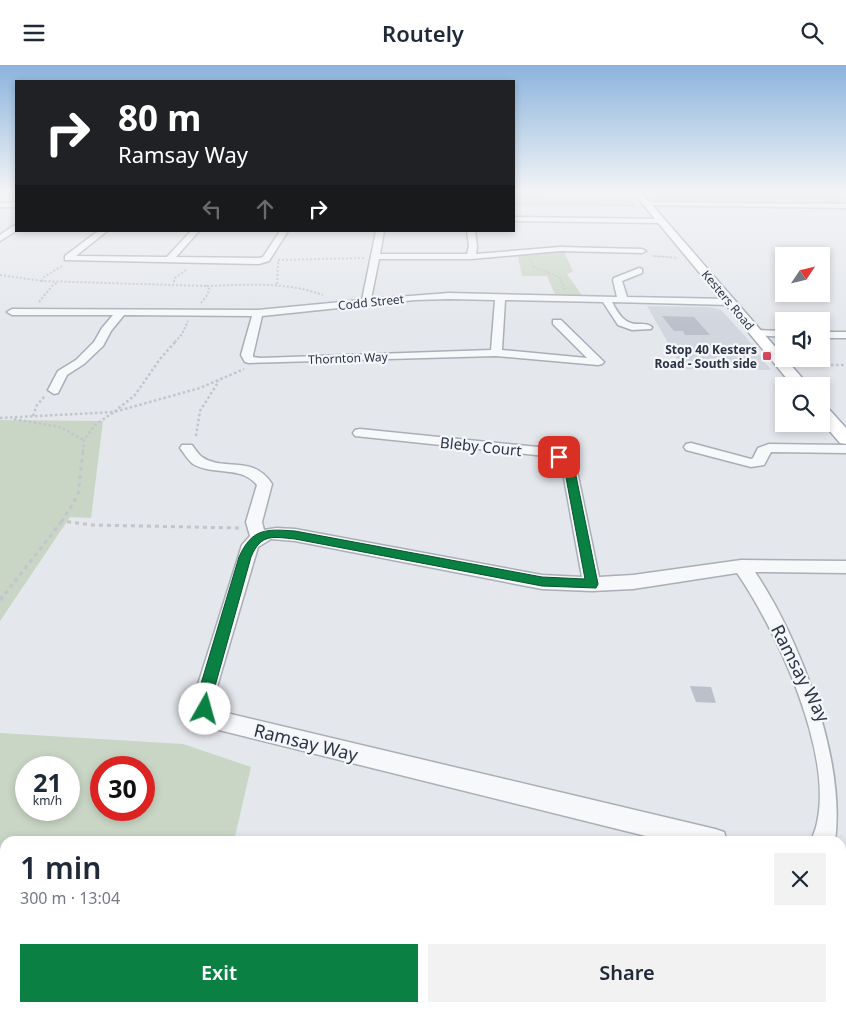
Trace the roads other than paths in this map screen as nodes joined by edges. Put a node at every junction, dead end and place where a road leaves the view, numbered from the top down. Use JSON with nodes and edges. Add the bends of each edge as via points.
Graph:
{"nodes":[{"id":1,"x":98,"y":235,"type":"edge"},
{"id":2,"x":190,"y":235,"type":"edge"},
{"id":3,"x":281,"y":235,"type":"edge"},
{"id":4,"x":379,"y":235,"type":"edge"},
{"id":5,"x":472,"y":235,"type":"edge"},
{"id":6,"x":674,"y":235,"type":"edge"},
{"id":7,"x":640,"y":251,"type":"road end"},
{"id":8,"x":371,"y":257,"type":"junction"},
{"id":9,"x":471,"y":257,"type":"junction"},
{"id":10,"x":169,"y":259,"type":"junction"},
{"id":11,"x":639,"y":271,"type":"dead end"},
{"id":12,"x":500,"y":297,"type":"junction"},
{"id":13,"x":607,"y":301,"type":"junction"},
{"id":14,"x":623,"y":301,"type":"junction"},
{"id":15,"x":366,"y":302,"type":"junction"},
{"id":16,"x":730,"y":302,"type":"junction"},
{"id":17,"x":1,"y":313,"type":"edge"},
{"id":18,"x":120,"y":313,"type":"junction"},
{"id":19,"x":258,"y":313,"type":"junction"},
{"id":20,"x":557,"y":322,"type":"dead end"},
{"id":21,"x":647,"y":327,"type":"dead end"},
{"id":22,"x":756,"y":333,"type":"junction"},
{"id":23,"x":775,"y":334,"type":"edge"},
{"id":24,"x":830,"y":335,"type":"edge"},
{"id":25,"x":846,"y":335,"type":"edge"},
{"id":26,"x":496,"y":353,"type":"junction"},
{"id":27,"x":793,"y":377,"type":"edge"},
{"id":28,"x":51,"y":391,"type":"road end"},
{"id":29,"x":830,"y":420,"type":"edge"},
{"id":30,"x":360,"y":433,"type":"dead end"},
{"id":31,"x":846,"y":439,"type":"edge"},
{"id":32,"x":191,"y":442,"type":"road end"},
{"id":33,"x":691,"y":447,"type":"dead end"},
{"id":34,"x":846,"y":449,"type":"edge"},
{"id":35,"x":258,"y":537,"type":"junction"},
{"id":36,"x":741,"y":566,"type":"junction"},
{"id":37,"x":846,"y":567,"type":"edge"},
{"id":38,"x":592,"y":584,"type":"junction"},
{"id":39,"x":694,"y":836,"type":"edge"},
{"id":40,"x":827,"y":836,"type":"edge"}],
"edges":[{"from":1,"to":10,"type":"street","via":[[68,258]]},
{"from":2,"to":10,"type":"street"},
{"from":3,"to":10,"type":"street","via":[[266,259],[259,261]]},
{"from":4,"to":8,"type":"street"},
{"from":5,"to":9,"type":"street"},
{"from":6,"to":16,"type":"main road","name":"Kesters Road"},
{"from":7,"to":9,"type":"street","via":[[560,249]]},
{"from":8,"to":9,"type":"street"},
{"from":8,"to":15,"type":"street"},
{"from":11,"to":14,"type":"street","via":[[617,279]]},
{"from":12,"to":13,"type":"street","name":"Codd Street"},
{"from":12,"to":15,"type":"street","name":"Codd Street","via":[[449,296]]},
{"from":12,"to":26,"type":"street"},
{"from":13,"to":14,"type":"street","name":"Codd Street"},
{"from":13,"to":21,"type":"street","via":[[615,319],[625,326],[634,329]]},
{"from":14,"to":16,"type":"street","name":"Codd Street"},
{"from":15,"to":19,"type":"street","name":"Codd Street"},
{"from":16,"to":22,"type":"main road","name":"Kesters Road"},
{"from":17,"to":18,"type":"street","name":"Codd Street","via":[[11,309],[12,312]]},
{"from":18,"to":19,"type":"street","name":"Codd Street"},
{"from":18,"to":28,"type":"street","via":[[99,344],[62,373]]},
{"from":19,"to":26,"type":"street","name":"Thornton Way","via":[[247,355],[249,360]]},
{"from":20,"to":26,"type":"street","name":"Thornton Way","via":[[598,361]]},
{"from":22,"to":23,"type":"street"},
{"from":22,"to":27,"type":"main road","name":"Kesters Road"},
{"from":24,"to":25,"type":"street"},
{"from":29,"to":31,"type":"main road"},
{"from":30,"to":38,"type":"street","name":"Bleby Court","via":[[548,453],[559,457],[569,466]]},
{"from":32,"to":35,"type":"street","via":[[199,461],[242,469],[261,477],[266,484],[254,522]]},
{"from":33,"to":34,"type":"street","via":[[751,463],[759,462],[763,451],[769,448]]},
{"from":35,"to":38,"type":"street","via":[[274,533],[295,535],[542,582]]},
{"from":35,"to":39,"type":"street","name":"Ramsay Way","via":[[245,557],[204,697],[205,709],[211,719]]},
{"from":36,"to":37,"type":"street"},
{"from":36,"to":38,"type":"street","via":[[633,582]]},
{"from":36,"to":40,"type":"street","name":"Ramsay Way","via":[[757,587],[829,728],[840,763],[844,802],[839,821]]}]}
